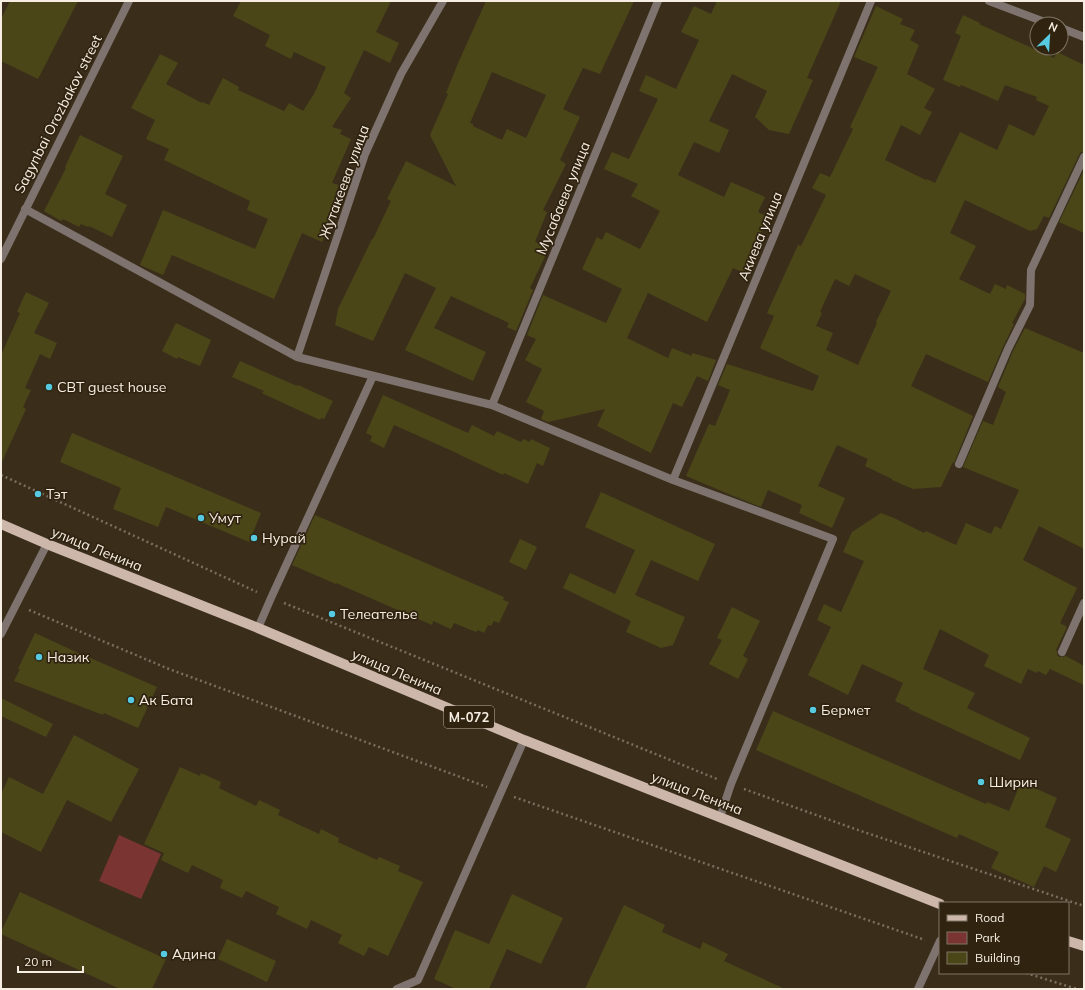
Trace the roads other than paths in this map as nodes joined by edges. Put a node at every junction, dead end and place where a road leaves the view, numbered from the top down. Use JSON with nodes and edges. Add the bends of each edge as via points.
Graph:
{"nodes":[{"id":1,"x":129,"y":1,"type":"edge"},
{"id":2,"x":443,"y":1,"type":"edge"},
{"id":3,"x":658,"y":1,"type":"edge"},
{"id":4,"x":871,"y":1,"type":"edge"},
{"id":5,"x":988,"y":1,"type":"edge"},
{"id":6,"x":1029,"y":16,"type":"edge"},
{"id":7,"x":1069,"y":31,"type":"edge"},
{"id":8,"x":1084,"y":37,"type":"edge"},
{"id":9,"x":1084,"y":157,"type":"edge"},
{"id":10,"x":25,"y":209,"type":"junction"},
{"id":11,"x":1,"y":260,"type":"edge"},
{"id":12,"x":297,"y":357,"type":"junction"},
{"id":13,"x":373,"y":376,"type":"junction"},
{"id":14,"x":492,"y":404,"type":"junction"},
{"id":15,"x":959,"y":464,"type":"dead end"},
{"id":16,"x":673,"y":480,"type":"junction"},
{"id":17,"x":1,"y":524,"type":"edge"},
{"id":18,"x":48,"y":544,"type":"junction"},
{"id":19,"x":1084,"y":603,"type":"edge"},
{"id":20,"x":258,"y":628,"type":"junction"},
{"id":21,"x":1,"y":634,"type":"edge"},
{"id":22,"x":1062,"y":652,"type":"dead end"},
{"id":23,"x":524,"y":740,"type":"junction"},
{"id":24,"x":720,"y":817,"type":"junction"},
{"id":25,"x":939,"y":904,"type":"edge"},
{"id":26,"x":1069,"y":942,"type":"edge"},
{"id":27,"x":939,"y":943,"type":"edge"},
{"id":28,"x":1084,"y":946,"type":"edge"},
{"id":29,"x":397,"y":989,"type":"edge"},
{"id":30,"x":918,"y":989,"type":"edge"}],
"edges":[{"from":1,"to":10,"type":"street","name":"Sagynbai Orozbakov street"},
{"from":2,"to":12,"type":"street","name":"Жутакеева улица","via":[[402,74],[365,154]]},
{"from":3,"to":14,"type":"street","name":"Мусабаева улица"},
{"from":4,"to":16,"type":"street","name":"Акиева улица"},
{"from":5,"to":6,"type":"street"},
{"from":7,"to":8,"type":"street"},
{"from":9,"to":15,"type":"street","via":[[1031,270],[1030,305],[1008,349]]},
{"from":10,"to":11,"type":"street","name":"Sagynbai Orozbakov street"},
{"from":10,"to":12,"type":"street"},
{"from":12,"to":13,"type":"street"},
{"from":13,"to":14,"type":"street"},
{"from":13,"to":20,"type":"street"},
{"from":14,"to":16,"type":"street"},
{"from":16,"to":24,"type":"street","via":[[833,539],[731,784]]},
{"from":17,"to":18,"type":"main road","name":"улица Ленина","number":"М-072"},
{"from":18,"to":20,"type":"main road","name":"улица Ленина","number":"М-072"},
{"from":18,"to":21,"type":"street"},
{"from":19,"to":22,"type":"street"},
{"from":20,"to":23,"type":"main road","name":"улица Ленина","number":"М-072"},
{"from":23,"to":24,"type":"main road","name":"улица Ленина","number":"М-072"},
{"from":23,"to":29,"type":"street","via":[[418,980]]},
{"from":24,"to":25,"type":"main road","name":"улица Ленина","number":"М-072"},
{"from":26,"to":28,"type":"main road"},
{"from":27,"to":30,"type":"street"}]}
